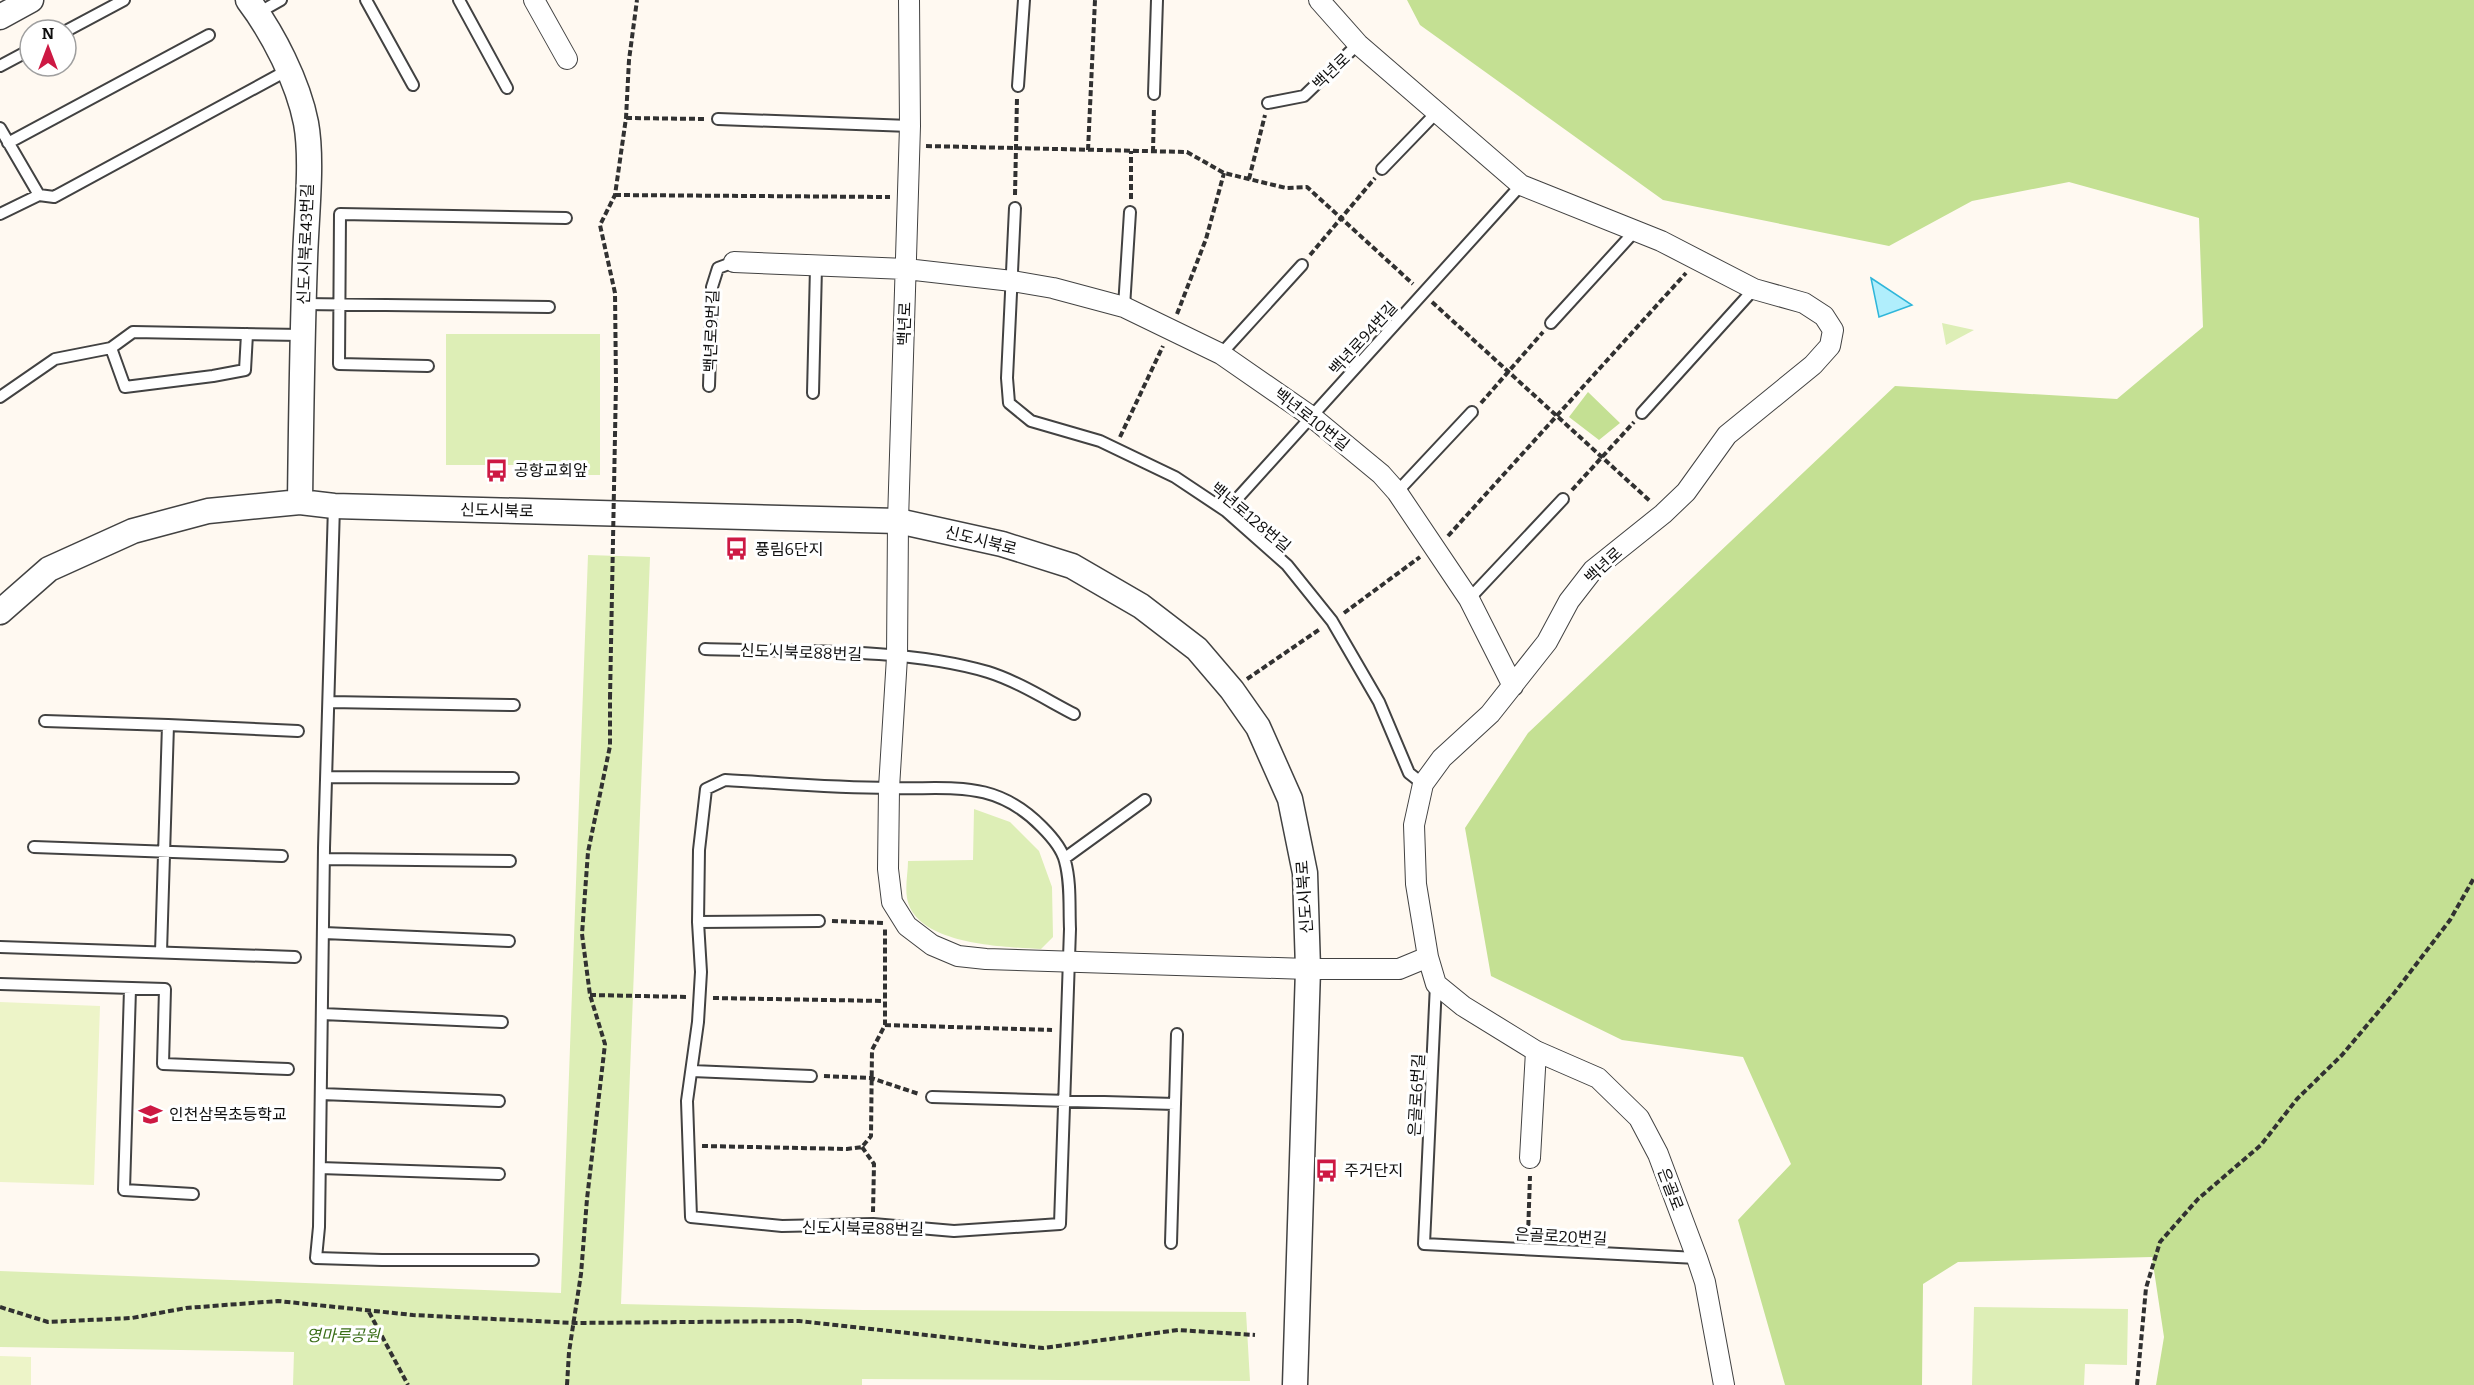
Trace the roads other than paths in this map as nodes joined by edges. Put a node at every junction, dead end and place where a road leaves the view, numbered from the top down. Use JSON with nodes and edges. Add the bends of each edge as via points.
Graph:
{"nodes":[{"id":1,"x":31,"y":0,"type":"edge"},
{"id":2,"x":124,"y":0,"type":"edge"},
{"id":3,"x":281,"y":0,"type":"edge"},
{"id":4,"x":366,"y":0,"type":"edge"},
{"id":5,"x":459,"y":0,"type":"edge"},
{"id":6,"x":534,"y":0,"type":"edge"},
{"id":7,"x":909,"y":0,"type":"edge"},
{"id":8,"x":1024,"y":0,"type":"edge"},
{"id":9,"x":1157,"y":0,"type":"edge"},
{"id":10,"x":1319,"y":0,"type":"edge"},
{"id":11,"x":253,"y":7,"type":"edge"},
{"id":12,"x":0,"y":17,"type":"edge"},
{"id":13,"x":78,"y":25,"type":"edge"},
{"id":14,"x":209,"y":35,"type":"dead end"},
{"id":15,"x":1358,"y":44,"type":"junction"},
{"id":16,"x":18,"y":56,"type":"edge"},
{"id":17,"x":567,"y":59,"type":"dead end"},
{"id":18,"x":0,"y":66,"type":"edge"},
{"id":19,"x":288,"y":70,"type":"junction"},
{"id":20,"x":413,"y":85,"type":"dead end"},
{"id":21,"x":1018,"y":86,"type":"road end"},
{"id":22,"x":507,"y":88,"type":"dead end"},
{"id":23,"x":1154,"y":94,"type":"road end"},
{"id":24,"x":1268,"y":103,"type":"road end"},
{"id":25,"x":1438,"y":111,"type":"junction"},
{"id":26,"x":718,"y":119,"type":"road end"},
{"id":27,"x":910,"y":126,"type":"junction"},
{"id":28,"x":0,"y":128,"type":"edge"},
{"id":29,"x":9,"y":143,"type":"junction"},
{"id":30,"x":1382,"y":169,"type":"road end"},
{"id":31,"x":1521,"y":185,"type":"junction"},
{"id":32,"x":39,"y":195,"type":"junction"},
{"id":33,"x":1015,"y":208,"type":"road end"},
{"id":34,"x":1130,"y":212,"type":"road end"},
{"id":35,"x":0,"y":214,"type":"edge"},
{"id":36,"x":566,"y":218,"type":"dead end"},
{"id":37,"x":1635,"y":231,"type":"junction"},
{"id":38,"x":734,"y":262,"type":"joint"},
{"id":39,"x":1302,"y":265,"type":"road end"},
{"id":40,"x":816,"y":267,"type":"junction"},
{"id":41,"x":906,"y":269,"type":"junction"},
{"id":42,"x":1012,"y":281,"type":"junction"},
{"id":43,"x":1754,"y":289,"type":"junction"},
{"id":44,"x":303,"y":304,"type":"junction"},
{"id":45,"x":339,"y":304,"type":"junction"},
{"id":46,"x":549,"y":307,"type":"dead end"},
{"id":47,"x":1124,"y":308,"type":"junction"},
{"id":48,"x":1551,"y":323,"type":"road end"},
{"id":49,"x":247,"y":334,"type":"junction"},
{"id":50,"x":301,"y":335,"type":"junction"},
{"id":51,"x":111,"y":348,"type":"junction"},
{"id":52,"x":1221,"y":354,"type":"junction"},
{"id":53,"x":428,"y":366,"type":"dead end"},
{"id":54,"x":709,"y":386,"type":"dead end"},
{"id":55,"x":813,"y":393,"type":"dead end"},
{"id":56,"x":0,"y":397,"type":"edge"},
{"id":57,"x":1472,"y":412,"type":"road end"},
{"id":58,"x":1642,"y":414,"type":"road end"},
{"id":59,"x":1312,"y":417,"type":"junction"},
{"id":60,"x":1397,"y":492,"type":"junction"},
{"id":61,"x":1563,"y":499,"type":"road end"},
{"id":62,"x":300,"y":502,"type":"junction"},
{"id":63,"x":334,"y":506,"type":"junction"},
{"id":64,"x":1226,"y":511,"type":"junction"},
{"id":65,"x":898,"y":521,"type":"junction"},
{"id":66,"x":1469,"y":599,"type":"junction"},
{"id":67,"x":0,"y":612,"type":"edge"},
{"id":68,"x":705,"y":649,"type":"dead end"},
{"id":69,"x":897,"y":657,"type":"junction"},
{"id":70,"x":1513,"y":686,"type":"junction"},
{"id":71,"x":329,"y":702,"type":"junction"},
{"id":72,"x":514,"y":705,"type":"dead end"},
{"id":73,"x":1074,"y":714,"type":"dead end"},
{"id":74,"x":45,"y":720,"type":"dead end"},
{"id":75,"x":168,"y":725,"type":"junction"},
{"id":76,"x":297,"y":730,"type":"dead end"},
{"id":77,"x":327,"y":777,"type":"junction"},
{"id":78,"x":513,"y":778,"type":"dead end"},
{"id":79,"x":1423,"y":784,"type":"junction"},
{"id":80,"x":889,"y":789,"type":"junction"},
{"id":81,"x":1145,"y":800,"type":"dead end"},
{"id":82,"x":34,"y":847,"type":"dead end"},
{"id":83,"x":165,"y":852,"type":"junction"},
{"id":84,"x":282,"y":856,"type":"dead end"},
{"id":85,"x":1065,"y":858,"type":"junction"},
{"id":86,"x":324,"y":859,"type":"junction"},
{"id":87,"x":510,"y":861,"type":"dead end"},
{"id":88,"x":819,"y":921,"type":"road end"},
{"id":89,"x":698,"y":922,"type":"junction"},
{"id":90,"x":324,"y":933,"type":"junction"},
{"id":91,"x":508,"y":940,"type":"dead end"},
{"id":92,"x":0,"y":947,"type":"edge"},
{"id":93,"x":161,"y":952,"type":"junction"},
{"id":94,"x":295,"y":957,"type":"dead end"},
{"id":95,"x":1428,"y":957,"type":"junction"},
{"id":96,"x":1069,"y":960,"type":"junction"},
{"id":97,"x":1308,"y":969,"type":"junction"},
{"id":98,"x":0,"y":984,"type":"edge"},
{"id":99,"x":1436,"y":984,"type":"junction"},
{"id":100,"x":130,"y":989,"type":"junction"},
{"id":101,"x":322,"y":1014,"type":"junction"},
{"id":102,"x":502,"y":1022,"type":"dead end"},
{"id":103,"x":1177,"y":1034,"type":"dead end"},
{"id":104,"x":1536,"y":1051,"type":"junction"},
{"id":105,"x":288,"y":1070,"type":"dead end"},
{"id":106,"x":692,"y":1071,"type":"junction"},
{"id":107,"x":811,"y":1076,"type":"road end"},
{"id":108,"x":321,"y":1094,"type":"junction"},
{"id":109,"x":932,"y":1097,"type":"road end"},
{"id":110,"x":499,"y":1101,"type":"dead end"},
{"id":111,"x":1064,"y":1102,"type":"junction"},
{"id":112,"x":1175,"y":1104,"type":"junction"},
{"id":113,"x":1530,"y":1158,"type":"road end"},
{"id":114,"x":320,"y":1168,"type":"junction"},
{"id":115,"x":499,"y":1173,"type":"dead end"},
{"id":116,"x":193,"y":1194,"type":"dead end"},
{"id":117,"x":1171,"y":1243,"type":"dead end"},
{"id":118,"x":1424,"y":1244,"type":"joint"},
{"id":119,"x":1698,"y":1258,"type":"junction"},
{"id":120,"x":533,"y":1260,"type":"dead end"},
{"id":121,"x":1295,"y":1385,"type":"edge"},
{"id":122,"x":1724,"y":1385,"type":"edge"}],
"edges":[{"from":1,"to":12,"type":"street"},
{"from":2,"to":13,"type":"lane"},
{"from":3,"to":11,"type":"lane"},
{"from":4,"to":20,"type":"lane"},
{"from":5,"to":22,"type":"lane"},
{"from":6,"to":17,"type":"street"},
{"from":7,"to":27,"type":"street","name":"백년로"},
{"from":8,"to":21,"type":"lane"},
{"from":9,"to":23,"type":"lane"},
{"from":10,"to":15,"type":"street","name":"백년로"},
{"from":11,"to":19,"type":"street","name":"신도시북로43번길"},
{"from":14,"to":29,"type":"lane"},
{"from":15,"to":24,"type":"lane","name":"백년로","via":[[1304,96]]},
{"from":15,"to":25,"type":"street","name":"백년로"},
{"from":16,"to":18,"type":"lane"},
{"from":19,"to":32,"type":"lane","via":[[54,197]]},
{"from":19,"to":44,"type":"street","name":"신도시북로43번길","via":[[306,125]]},
{"from":25,"to":30,"type":"lane"},
{"from":25,"to":31,"type":"street","name":"백년로"},
{"from":26,"to":27,"type":"lane"},
{"from":27,"to":41,"type":"street","name":"백년로"},
{"from":28,"to":29,"type":"lane"},
{"from":29,"to":32,"type":"lane"},
{"from":31,"to":37,"type":"street","name":"백년로"},
{"from":31,"to":59,"type":"lane","name":"백년로94번길"},
{"from":32,"to":35,"type":"lane"},
{"from":33,"to":42,"type":"lane"},
{"from":34,"to":47,"type":"lane"},
{"from":36,"to":45,"type":"lane","via":[[340,214]]},
{"from":37,"to":43,"type":"street","name":"백년로"},
{"from":37,"to":48,"type":"lane"},
{"from":38,"to":40,"type":"street","name":"백년로9번길"},
{"from":38,"to":54,"type":"lane","name":"백년로9번길","via":[[718,268],[712,286]]},
{"from":39,"to":52,"type":"lane"},
{"from":40,"to":41,"type":"street","name":"백년로9번길"},
{"from":40,"to":55,"type":"lane"},
{"from":41,"to":42,"type":"street","name":"백년로10번길"},
{"from":41,"to":65,"type":"street","name":"백년로"},
{"from":42,"to":47,"type":"street","name":"백년로10번길"},
{"from":42,"to":64,"type":"lane","name":"백년로128번길","via":[[1009,404],[1031,421],[1100,441],[1175,477]]},
{"from":43,"to":58,"type":"lane"},
{"from":43,"to":70,"type":"street","name":"백년로","via":[[1804,303],[1824,316],[1833,330],[1830,346],[1727,435],[1686,492],[1663,514],[1593,570],[1569,601],[1547,642]]},
{"from":44,"to":45,"type":"lane"},
{"from":44,"to":50,"type":"street","name":"신도시북로43번길"},
{"from":45,"to":46,"type":"lane"},
{"from":45,"to":53,"type":"lane","via":[[339,364]]},
{"from":47,"to":52,"type":"street","name":"백년로10번길"},
{"from":49,"to":50,"type":"lane"},
{"from":49,"to":51,"type":"lane","via":[[133,332]]},
{"from":49,"to":51,"type":"lane","via":[[245,370],[125,387]]},
{"from":50,"to":62,"type":"street","name":"신도시북로43번길"},
{"from":51,"to":56,"type":"lane","via":[[55,359]]},
{"from":52,"to":59,"type":"street","name":"백년로10번길"},
{"from":57,"to":60,"type":"lane"},
{"from":59,"to":60,"type":"street","name":"백년로10번길"},
{"from":59,"to":64,"type":"lane","name":"백년로94번길"},
{"from":60,"to":66,"type":"street","name":"백년로10번길"},
{"from":61,"to":66,"type":"lane"},
{"from":62,"to":63,"type":"street","name":"신도시북로"},
{"from":62,"to":67,"type":"street","name":"신도시북로","via":[[208,511],[133,531],[49,569]]},
{"from":63,"to":65,"type":"street","name":"신도시북로"},
{"from":63,"to":71,"type":"lane"},
{"from":64,"to":79,"type":"lane","name":"백년로128번길","via":[[1287,565],[1332,621],[1379,702],[1410,773]]},
{"from":65,"to":69,"type":"street"},
{"from":65,"to":97,"type":"street","name":"신도시북로","via":[[1002,544],[1072,566],[1141,606],[1197,649],[1258,727],[1290,800],[1305,873]]},
{"from":66,"to":70,"type":"street","name":"백년로10번길"},
{"from":68,"to":69,"type":"lane","name":"신도시북로88번길"},
{"from":69,"to":73,"type":"lane","name":"신도시북로88번길","via":[[953,663],[990,673]]},
{"from":69,"to":80,"type":"street"},
{"from":70,"to":79,"type":"street","name":"백년로","via":[[1490,714],[1442,758]]},
{"from":71,"to":72,"type":"lane"},
{"from":71,"to":77,"type":"lane"},
{"from":74,"to":75,"type":"lane"},
{"from":75,"to":76,"type":"lane"},
{"from":75,"to":83,"type":"lane"},
{"from":77,"to":78,"type":"lane"},
{"from":77,"to":86,"type":"lane"},
{"from":79,"to":95,"type":"street","name":"백년로","via":[[1414,825],[1416,884]]},
{"from":80,"to":85,"type":"lane","name":"신도시북로88번길","via":[[969,788],[996,794],[1026,810]]},
{"from":80,"to":89,"type":"lane","name":"신도시북로88번길","via":[[725,780],[706,789],[699,850]]},
{"from":80,"to":96,"type":"street","via":[[888,869],[892,902],[907,926],[932,945],[958,956]]},
{"from":81,"to":85,"type":"lane"},
{"from":82,"to":83,"type":"lane"},
{"from":83,"to":84,"type":"lane"},
{"from":83,"to":93,"type":"lane"},
{"from":85,"to":96,"type":"lane","name":"신도시북로88번길","via":[[1069,882]]},
{"from":86,"to":87,"type":"lane"},
{"from":86,"to":90,"type":"lane"},
{"from":88,"to":89,"type":"lane"},
{"from":89,"to":106,"type":"lane","name":"신도시북로88번길","via":[[700,997]]},
{"from":90,"to":91,"type":"lane"},
{"from":90,"to":101,"type":"lane"},
{"from":92,"to":93,"type":"lane"},
{"from":93,"to":94,"type":"lane"},
{"from":95,"to":97,"type":"street","via":[[1399,969]]},
{"from":95,"to":99,"type":"street"},
{"from":96,"to":97,"type":"street"},
{"from":96,"to":111,"type":"lane","name":"신도시북로88번길"},
{"from":97,"to":121,"type":"street","name":"신도시북로"},
{"from":98,"to":100,"type":"lane"},
{"from":99,"to":104,"type":"street","name":"은골로","via":[[1463,1006]]},
{"from":99,"to":118,"type":"lane","name":"은골로6번길"},
{"from":100,"to":105,"type":"lane","via":[[165,989],[163,1064]]},
{"from":100,"to":116,"type":"lane","via":[[124,1190]]},
{"from":101,"to":102,"type":"lane"},
{"from":101,"to":108,"type":"lane"},
{"from":103,"to":112,"type":"lane"},
{"from":104,"to":113,"type":"street"},
{"from":104,"to":119,"type":"street","name":"은골로","via":[[1598,1078],[1639,1118],[1658,1154]]},
{"from":106,"to":107,"type":"lane"},
{"from":106,"to":111,"type":"lane","name":"신도시북로88번길","via":[[687,1101],[691,1217],[782,1226],[873,1224],[954,1231],[1060,1224]]},
{"from":108,"to":110,"type":"lane"},
{"from":108,"to":114,"type":"lane"},
{"from":109,"to":111,"type":"lane"},
{"from":111,"to":112,"type":"lane"},
{"from":112,"to":117,"type":"lane"},
{"from":114,"to":115,"type":"lane"},
{"from":114,"to":120,"type":"lane","via":[[316,1258]]},
{"from":118,"to":119,"type":"lane","name":"은골로20번길"},
{"from":119,"to":122,"type":"street","name":"은골로"}]}
